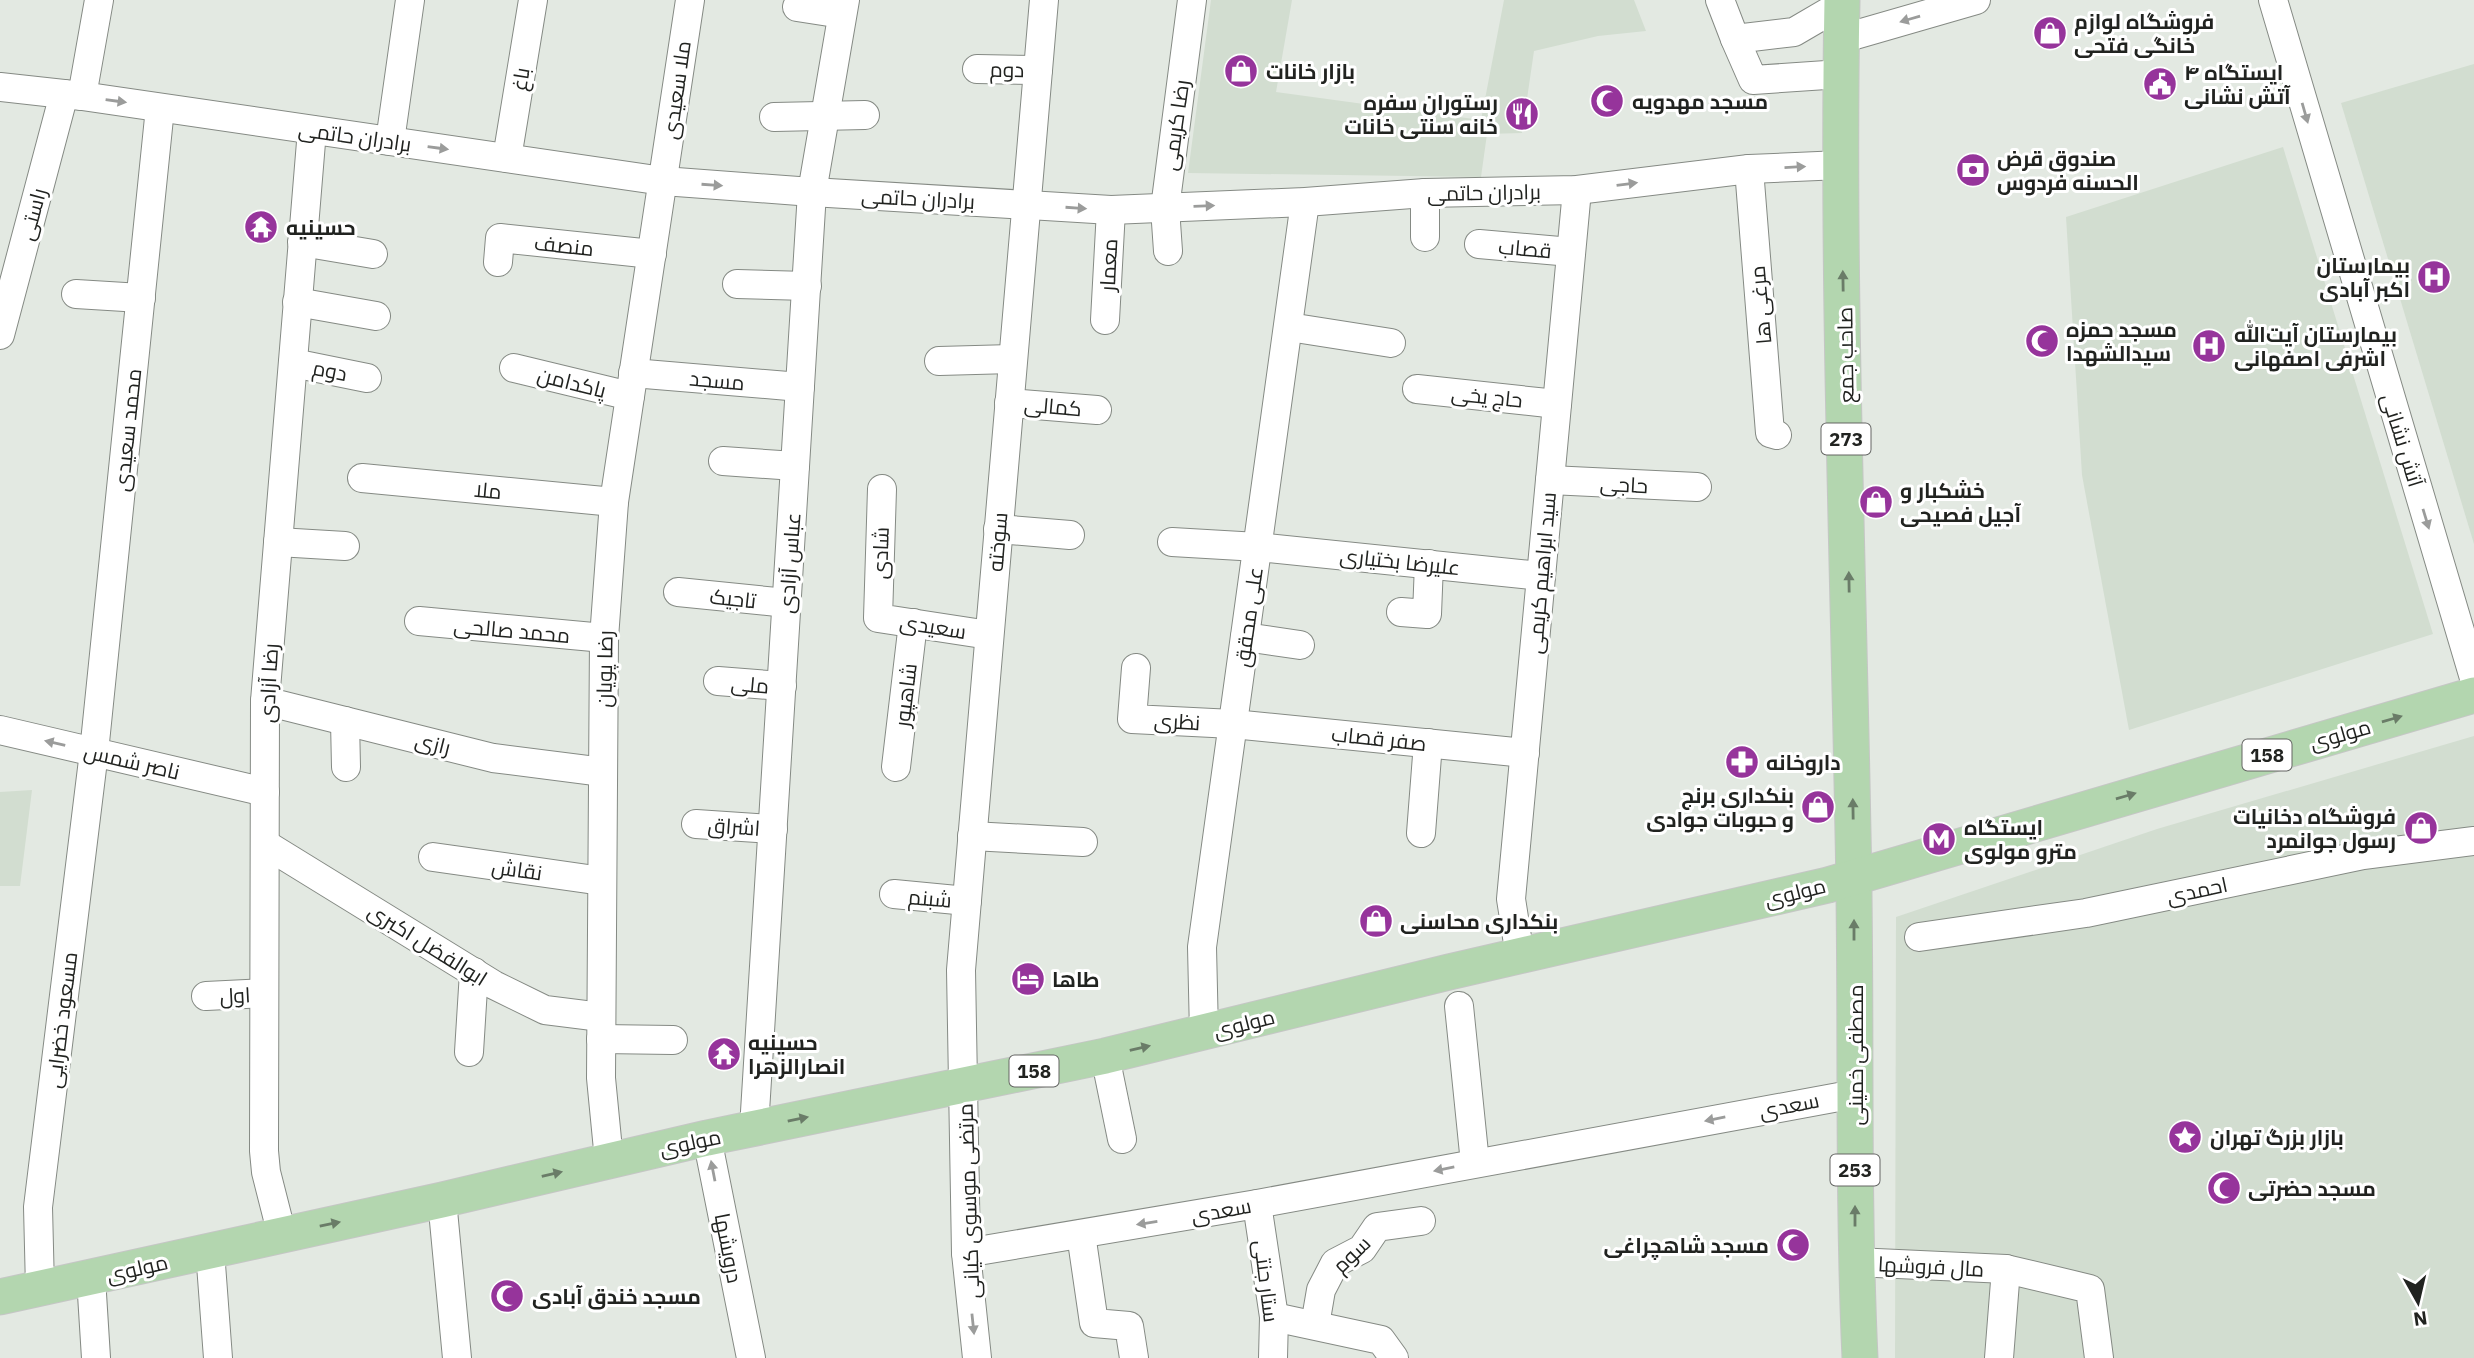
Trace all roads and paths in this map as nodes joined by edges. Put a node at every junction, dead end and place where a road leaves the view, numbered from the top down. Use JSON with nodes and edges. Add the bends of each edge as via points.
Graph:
{"nodes":[{"id":1,"x":99,"y":0,"type":"edge"},
{"id":2,"x":410,"y":0,"type":"edge"},
{"id":3,"x":533,"y":0,"type":"edge"},
{"id":4,"x":690,"y":0,"type":"edge"},
{"id":5,"x":1044,"y":0,"type":"edge"},
{"id":6,"x":1192,"y":0,"type":"edge"},
{"id":7,"x":1720,"y":0,"type":"edge"},
{"id":8,"x":1976,"y":0,"type":"edge"},
{"id":9,"x":2273,"y":0,"type":"edge"},
{"id":10,"x":1842,"y":2,"type":"edge"},
{"id":11,"x":797,"y":7,"type":"dead end"},
{"id":12,"x":844,"y":7,"type":"edge"},
{"id":13,"x":1735,"y":39,"type":"junction"},
{"id":14,"x":1841,"y":39,"type":"junction"},
{"id":15,"x":976,"y":69,"type":"dead end"},
{"id":16,"x":1038,"y":70,"type":"junction"},
{"id":17,"x":1841,"y":74,"type":"junction"},
{"id":18,"x":0,"y":87,"type":"edge"},
{"id":19,"x":73,"y":95,"type":"junction"},
{"id":20,"x":160,"y":108,"type":"junction"},
{"id":21,"x":825,"y":115,"type":"junction"},
{"id":22,"x":865,"y":115,"type":"dead end"},
{"id":23,"x":774,"y":117,"type":"dead end"},
{"id":24,"x":312,"y":130,"type":"junction"},
{"id":25,"x":390,"y":141,"type":"junction"},
{"id":26,"x":507,"y":158,"type":"junction"},
{"id":27,"x":1841,"y":165,"type":"junction"},
{"id":28,"x":1749,"y":169,"type":"junction"},
{"id":29,"x":663,"y":181,"type":"junction"},
{"id":30,"x":1577,"y":190,"type":"junction"},
{"id":31,"x":812,"y":192,"type":"junction"},
{"id":32,"x":1425,"y":193,"type":"junction"},
{"id":33,"x":1305,"y":202,"type":"junction"},
{"id":34,"x":1025,"y":204,"type":"junction"},
{"id":35,"x":1165,"y":208,"type":"junction"},
{"id":36,"x":1111,"y":210,"type":"junction"},
{"id":37,"x":1425,"y":237,"type":"dead end"},
{"id":38,"x":302,"y":242,"type":"junction"},
{"id":39,"x":1479,"y":244,"type":"dead end"},
{"id":40,"x":1168,"y":251,"type":"dead end"},
{"id":41,"x":1571,"y":251,"type":"junction"},
{"id":42,"x":373,"y":254,"type":"dead end"},
{"id":43,"x":652,"y":254,"type":"junction"},
{"id":44,"x":498,"y":261,"type":"dead end"},
{"id":45,"x":737,"y":284,"type":"dead end"},
{"id":46,"x":807,"y":286,"type":"junction"},
{"id":47,"x":76,"y":294,"type":"dead end"},
{"id":48,"x":141,"y":299,"type":"junction"},
{"id":49,"x":298,"y":302,"type":"junction"},
{"id":50,"x":376,"y":316,"type":"dead end"},
{"id":51,"x":1105,"y":320,"type":"dead end"},
{"id":52,"x":1289,"y":327,"type":"junction"},
{"id":53,"x":0,"y":335,"type":"edge"},
{"id":54,"x":1391,"y":343,"type":"dead end"},
{"id":55,"x":1012,"y":359,"type":"junction"},
{"id":56,"x":939,"y":361,"type":"dead end"},
{"id":57,"x":293,"y":363,"type":"junction"},
{"id":58,"x":514,"y":368,"type":"dead end"},
{"id":59,"x":367,"y":378,"type":"dead end"},
{"id":60,"x":632,"y":385,"type":"junction"},
{"id":61,"x":800,"y":387,"type":"junction"},
{"id":62,"x":1417,"y":389,"type":"dead end"},
{"id":63,"x":1009,"y":403,"type":"junction"},
{"id":64,"x":1557,"y":404,"type":"junction"},
{"id":65,"x":1097,"y":410,"type":"dead end"},
{"id":66,"x":1777,"y":435,"type":"dead end"},
{"id":67,"x":723,"y":461,"type":"dead end"},
{"id":68,"x":795,"y":466,"type":"junction"},
{"id":69,"x":362,"y":478,"type":"dead end"},
{"id":70,"x":1550,"y":480,"type":"junction"},
{"id":71,"x":1697,"y":487,"type":"dead end"},
{"id":72,"x":882,"y":489,"type":"dead end"},
{"id":73,"x":614,"y":502,"type":"junction"},
{"id":74,"x":998,"y":529,"type":"junction"},
{"id":75,"x":1070,"y":535,"type":"dead end"},
{"id":76,"x":278,"y":542,"type":"junction"},
{"id":77,"x":1172,"y":542,"type":"dead end"},
{"id":78,"x":345,"y":546,"type":"dead end"},
{"id":79,"x":1258,"y":547,"type":"junction"},
{"id":80,"x":1429,"y":564,"type":"junction"},
{"id":81,"x":1541,"y":576,"type":"junction"},
{"id":82,"x":678,"y":592,"type":"dead end"},
{"id":83,"x":787,"y":603,"type":"junction"},
{"id":84,"x":1401,"y":612,"type":"dead end"},
{"id":85,"x":878,"y":618,"type":"joint"},
{"id":86,"x":419,"y":621,"type":"dead end"},
{"id":87,"x":913,"y":623,"type":"junction"},
{"id":88,"x":989,"y":635,"type":"junction"},
{"id":89,"x":1245,"y":637,"type":"junction"},
{"id":90,"x":604,"y":638,"type":"junction"},
{"id":91,"x":1300,"y":645,"type":"dead end"},
{"id":92,"x":1136,"y":668,"type":"dead end"},
{"id":93,"x":2474,"y":678,"type":"edge"},
{"id":94,"x":718,"y":681,"type":"dead end"},
{"id":95,"x":782,"y":686,"type":"junction"},
{"id":96,"x":2474,"y":695,"type":"edge"},
{"id":97,"x":265,"y":701,"type":"junction"},
{"id":98,"x":345,"y":720,"type":"junction"},
{"id":99,"x":1233,"y":724,"type":"junction"},
{"id":100,"x":0,"y":730,"type":"edge"},
{"id":101,"x":1428,"y":743,"type":"junction"},
{"id":102,"x":94,"y":752,"type":"junction"},
{"id":103,"x":1525,"y":753,"type":"junction"},
{"id":104,"x":346,"y":767,"type":"dead end"},
{"id":105,"x":896,"y":767,"type":"dead end"},
{"id":106,"x":603,"y":772,"type":"junction"},
{"id":107,"x":265,"y":792,"type":"junction"},
{"id":108,"x":696,"y":824,"type":"dead end"},
{"id":109,"x":773,"y":829,"type":"junction"},
{"id":110,"x":1421,"y":833,"type":"dead end"},
{"id":111,"x":972,"y":836,"type":"junction"},
{"id":112,"x":2474,"y":841,"type":"edge"},
{"id":113,"x":1083,"y":842,"type":"dead end"},
{"id":114,"x":265,"y":844,"type":"junction"},
{"id":115,"x":433,"y":857,"type":"dead end"},
{"id":116,"x":1854,"y":878,"type":"junction"},
{"id":117,"x":602,"y":881,"type":"junction"},
{"id":118,"x":894,"y":894,"type":"dead end"},
{"id":119,"x":967,"y":901,"type":"junction"},
{"id":120,"x":1919,"y":937,"type":"dead end"},
{"id":121,"x":1520,"y":956,"type":"junction"},
{"id":122,"x":474,"y":972,"type":"junction"},
{"id":123,"x":264,"y":993,"type":"junction"},
{"id":124,"x":206,"y":996,"type":"dead end"},
{"id":125,"x":1459,"y":1006,"type":"dead end"},
{"id":126,"x":601,"y":1028,"type":"junction"},
{"id":127,"x":1204,"y":1033,"type":"junction"},
{"id":128,"x":674,"y":1040,"type":"dead end"},
{"id":129,"x":469,"y":1052,"type":"dead end"},
{"id":130,"x":1105,"y":1056,"type":"junction"},
{"id":131,"x":964,"y":1085,"type":"junction"},
{"id":132,"x":1855,"y":1094,"type":"junction"},
{"id":133,"x":754,"y":1128,"type":"junction"},
{"id":134,"x":707,"y":1138,"type":"junction"},
{"id":135,"x":1122,"y":1139,"type":"dead end"},
{"id":136,"x":609,"y":1160,"type":"junction"},
{"id":137,"x":1475,"y":1163,"type":"junction"},
{"id":138,"x":442,"y":1200,"type":"junction"},
{"id":139,"x":1256,"y":1205,"type":"junction"},
{"id":140,"x":1421,"y":1221,"type":"dead end"},
{"id":141,"x":1082,"y":1234,"type":"junction"},
{"id":142,"x":282,"y":1235,"type":"junction"},
{"id":143,"x":209,"y":1251,"type":"junction"},
{"id":144,"x":965,"y":1253,"type":"junction"},
{"id":145,"x":1856,"y":1262,"type":"junction"},
{"id":146,"x":2006,"y":1269,"type":"junction"},
{"id":147,"x":91,"y":1278,"type":"junction"},
{"id":148,"x":40,"y":1288,"type":"junction"},
{"id":149,"x":0,"y":1297,"type":"edge"},
{"id":150,"x":1274,"y":1317,"type":"junction"},
{"id":151,"x":1315,"y":1325,"type":"junction"},
{"id":152,"x":96,"y":1358,"type":"edge"},
{"id":153,"x":218,"y":1358,"type":"edge"},
{"id":154,"x":457,"y":1358,"type":"edge"},
{"id":155,"x":751,"y":1358,"type":"edge"},
{"id":156,"x":977,"y":1358,"type":"edge"},
{"id":157,"x":1134,"y":1358,"type":"edge"},
{"id":158,"x":1273,"y":1358,"type":"edge"},
{"id":159,"x":1394,"y":1358,"type":"edge"},
{"id":160,"x":1860,"y":1358,"type":"edge"},
{"id":161,"x":1999,"y":1358,"type":"edge"},
{"id":162,"x":2099,"y":1358,"type":"edge"}],
"edges":[{"from":1,"to":19,"type":"street","name":"راستی"},
{"from":2,"to":25,"type":"street"},
{"from":3,"to":26,"type":"street","name":"باغ"},
{"from":4,"to":29,"type":"street","name":"ملا سعیدی"},
{"from":5,"to":16,"type":"street","name":"سوخته"},
{"from":6,"to":35,"type":"street","name":"رضا کریمی"},
{"from":7,"to":13,"type":"street"},
{"from":8,"to":14,"type":"street","one_way":true},
{"from":9,"to":93,"type":"street","name":"آتش نشانی","one_way":true},
{"from":10,"to":13,"type":"street","via":[[1794,32]]},
{"from":10,"to":14,"type":"main road","name":"صاحب جمع","number":"273"},
{"from":11,"to":12,"type":"street"},
{"from":12,"to":21,"type":"street","name":"عباس آزادی"},
{"from":13,"to":17,"type":"street","via":[[1753,80]]},
{"from":14,"to":17,"type":"main road","name":"صاحب جمع","number":"273"},
{"from":15,"to":16,"type":"street","name":"دوم"},
{"from":16,"to":34,"type":"street","name":"سوخته"},
{"from":17,"to":27,"type":"main road","name":"صاحب جمع","number":"273"},
{"from":18,"to":19,"type":"street","name":"برادران حاتمی"},
{"from":19,"to":20,"type":"street","name":"برادران حاتمی","one_way":true},
{"from":19,"to":53,"type":"street","name":"راستی"},
{"from":20,"to":24,"type":"street","name":"برادران حاتمی"},
{"from":20,"to":48,"type":"street","name":"محمد سعیدی"},
{"from":21,"to":22,"type":"street"},
{"from":21,"to":23,"type":"street"},
{"from":21,"to":31,"type":"street","name":"عباس آزادی"},
{"from":24,"to":25,"type":"street","name":"برادران حاتمی"},
{"from":24,"to":38,"type":"street","name":"رضا آزادی"},
{"from":25,"to":26,"type":"street","name":"برادران حاتمی","one_way":true},
{"from":26,"to":29,"type":"street","name":"برادران حاتمی"},
{"from":28,"to":27,"type":"street","name":"برادران حاتمی","one_way":true},
{"from":116,"to":27,"type":"main road","name":"صاحب جمع","number":"273","one_way":true},
{"from":30,"to":28,"type":"street","name":"برادران حاتمی","one_way":true},
{"from":28,"to":66,"type":"street","name":"مرغی ها","via":[[1770,433]]},
{"from":29,"to":31,"type":"street","name":"برادران حاتمی","one_way":true},
{"from":29,"to":43,"type":"street","name":"رضا پویان"},
{"from":30,"to":32,"type":"street","name":"برادران حاتمی"},
{"from":30,"to":41,"type":"street","name":"سید ابراهیم کریمی"},
{"from":31,"to":34,"type":"street","name":"برادران حاتمی"},
{"from":31,"to":46,"type":"street","name":"عباس آزادی"},
{"from":32,"to":33,"type":"street","name":"برادران حاتمی"},
{"from":32,"to":37,"type":"street"},
{"from":35,"to":33,"type":"street","name":"برادران حاتمی","one_way":true},
{"from":33,"to":52,"type":"street","name":"علی محقق"},
{"from":34,"to":36,"type":"street","name":"برادران حاتمی","one_way":true},
{"from":34,"to":55,"type":"street","name":"سوخته"},
{"from":35,"to":36,"type":"street","name":"برادران حاتمی"},
{"from":35,"to":40,"type":"street","name":"رضا کریمی"},
{"from":36,"to":51,"type":"street","name":"معمار"},
{"from":38,"to":42,"type":"street"},
{"from":38,"to":49,"type":"street","name":"رضا آزادی"},
{"from":39,"to":41,"type":"street","name":"قصاب"},
{"from":41,"to":64,"type":"street","name":"سید ابراهیم کریمی"},
{"from":43,"to":44,"type":"street","name":"منصف","via":[[500,238]]},
{"from":43,"to":60,"type":"street","name":"رضا پویان"},
{"from":45,"to":46,"type":"street"},
{"from":46,"to":61,"type":"street","name":"عباس آزادی"},
{"from":47,"to":48,"type":"street"},
{"from":48,"to":102,"type":"street","name":"محمد سعیدی"},
{"from":49,"to":50,"type":"street"},
{"from":49,"to":57,"type":"street","name":"رضا آزادی"},
{"from":52,"to":54,"type":"street"},
{"from":52,"to":79,"type":"street","name":"علی محقق"},
{"from":55,"to":56,"type":"street"},
{"from":55,"to":63,"type":"street","name":"سوخته"},
{"from":57,"to":59,"type":"street","name":"دوم"},
{"from":57,"to":76,"type":"street","name":"رضا آزادی"},
{"from":58,"to":60,"type":"street","name":"پاکدامن"},
{"from":60,"to":61,"type":"street","name":"مسجد"},
{"from":60,"to":73,"type":"street","name":"رضا پویان"},
{"from":61,"to":68,"type":"street","name":"عباس آزادی"},
{"from":62,"to":64,"type":"street","name":"حاج یخی"},
{"from":63,"to":65,"type":"street","name":"کمالی"},
{"from":63,"to":74,"type":"street","name":"سوخته"},
{"from":64,"to":70,"type":"street","name":"سید ابراهیم کریمی"},
{"from":67,"to":68,"type":"street"},
{"from":68,"to":83,"type":"street","name":"عباس آزادی"},
{"from":69,"to":73,"type":"street","name":"ملا"},
{"from":70,"to":71,"type":"street","name":"حاجی"},
{"from":70,"to":81,"type":"street","name":"سید ابراهیم کریمی"},
{"from":72,"to":85,"type":"street","name":"شادی"},
{"from":73,"to":90,"type":"street","name":"رضا پویان"},
{"from":74,"to":75,"type":"street"},
{"from":74,"to":88,"type":"street","name":"سوخته"},
{"from":76,"to":78,"type":"street"},
{"from":76,"to":97,"type":"street","name":"رضا آزادی"},
{"from":77,"to":79,"type":"street","name":"علیرضا بختیاری"},
{"from":79,"to":80,"type":"street","name":"علیرضا بختیاری"},
{"from":79,"to":89,"type":"street","name":"علی محقق"},
{"from":80,"to":81,"type":"street","name":"علیرضا بختیاری"},
{"from":80,"to":84,"type":"street","via":[[1427,614]]},
{"from":81,"to":103,"type":"street","name":"سید ابراهیم کریمی"},
{"from":82,"to":83,"type":"street","name":"تاجیک"},
{"from":83,"to":95,"type":"street","name":"عباس آزادی"},
{"from":85,"to":87,"type":"street","name":"سعیدی"},
{"from":86,"to":90,"type":"street","name":"محمد صالحی"},
{"from":87,"to":88,"type":"street","name":"سعیدی"},
{"from":87,"to":105,"type":"street","name":"شاهپور"},
{"from":88,"to":111,"type":"street","name":"سوخته"},
{"from":89,"to":91,"type":"street"},
{"from":89,"to":99,"type":"street","name":"علی محقق"},
{"from":90,"to":106,"type":"street","name":"رضا پویان"},
{"from":92,"to":99,"type":"street","name":"نظری","via":[[1132,719]]},
{"from":94,"to":95,"type":"street","name":"ملی"},
{"from":95,"to":109,"type":"street","name":"عباس آزادی"},
{"from":116,"to":96,"type":"main road","name":"مولوی","number":"158","one_way":true},
{"from":97,"to":98,"type":"street","name":"رازی"},
{"from":97,"to":107,"type":"street","name":"رضا آزادی"},
{"from":98,"to":104,"type":"street"},
{"from":98,"to":106,"type":"street","name":"رازی","via":[[494,758]]},
{"from":99,"to":101,"type":"street","name":"صفر قصاب"},
{"from":99,"to":127,"type":"street","name":"علی محقق","via":[[1202,947]]},
{"from":102,"to":100,"type":"street","name":"ناصر شمس","one_way":true},
{"from":101,"to":103,"type":"street","name":"صفر قصاب"},
{"from":101,"to":110,"type":"street"},
{"from":102,"to":107,"type":"street","name":"ناصر شمس"},
{"from":102,"to":148,"type":"street","name":"مسعود خضرایی","via":[[38,1207]]},
{"from":103,"to":121,"type":"street","name":"سید ابراهیم کریمی","via":[[1511,899]]},
{"from":106,"to":117,"type":"street","name":"رضا پویان"},
{"from":107,"to":114,"type":"street","name":"رضا آزادی"},
{"from":108,"to":109,"type":"street","name":"اشراق"},
{"from":109,"to":133,"type":"street","name":"عباس آزادی"},
{"from":111,"to":113,"type":"street"},
{"from":111,"to":119,"type":"street","name":"سوخته"},
{"from":112,"to":120,"type":"street","name":"احمدی","via":[[2363,855],[2086,913]]},
{"from":114,"to":122,"type":"street","name":"ابوالفضل اکبری"},
{"from":114,"to":123,"type":"street","name":"رضا آزادی"},
{"from":115,"to":117,"type":"street","name":"نقاش"},
{"from":116,"to":121,"type":"main road","name":"مولوی","number":"158"},
{"from":132,"to":116,"type":"main road","name":"مصطفی خمینی","number":"253","one_way":true},
{"from":117,"to":126,"type":"street","name":"رضا پویان"},
{"from":118,"to":119,"type":"street","name":"شبنم"},
{"from":119,"to":131,"type":"street","name":"سوخته","via":[[961,970]]},
{"from":121,"to":127,"type":"main road","name":"مولوی","number":"158"},
{"from":122,"to":126,"type":"street","name":"ابوالفضل اکبری","via":[[545,1010]]},
{"from":122,"to":129,"type":"street"},
{"from":123,"to":124,"type":"street","name":"اول"},
{"from":123,"to":142,"type":"street","name":"رضا آزادی","via":[[264,1152]]},
{"from":125,"to":137,"type":"street"},
{"from":126,"to":128,"type":"street","name":"ابوالفضل اکبری"},
{"from":126,"to":136,"type":"street","name":"رضا پویان"},
{"from":130,"to":127,"type":"main road","name":"مولوی","number":"158","one_way":true},
{"from":130,"to":131,"type":"main road","name":"مولوی","number":"158"},
{"from":130,"to":135,"type":"street"},
{"from":133,"to":131,"type":"main road","name":"مولوی","number":"158","one_way":true},
{"from":131,"to":144,"type":"street","name":"مرتضی موسوی کیانی"},
{"from":132,"to":137,"type":"street","name":"سعدی","one_way":true},
{"from":145,"to":132,"type":"main road","name":"مصطفی خمینی","number":"253","one_way":true},
{"from":133,"to":134,"type":"main road","name":"مولوی","number":"158"},
{"from":134,"to":136,"type":"main road","name":"مولوی","number":"158"},
{"from":155,"to":134,"type":"street","name":"درویشها","one_way":true},
{"from":138,"to":136,"type":"main road","name":"مولوی","number":"158","one_way":true},
{"from":137,"to":139,"type":"street","name":"سعدی","one_way":true},
{"from":142,"to":138,"type":"main road","name":"مولوی","number":"158","one_way":true},
{"from":138,"to":154,"type":"street"},
{"from":139,"to":141,"type":"street","name":"سعدی","one_way":true},
{"from":139,"to":150,"type":"street","name":"ستار جنتی"},
{"from":140,"to":151,"type":"street","name":"سوم","via":[[1377,1227],[1362,1249],[1335,1263],[1321,1290]]},
{"from":141,"to":144,"type":"street","name":"سعدی"},
{"from":141,"to":157,"type":"street","via":[[1094,1324],[1129,1326]]},
{"from":142,"to":143,"type":"main road","name":"مولوی","number":"158"},
{"from":143,"to":147,"type":"main road","name":"مولوی","number":"158"},
{"from":143,"to":153,"type":"street"},
{"from":144,"to":156,"type":"street","name":"مرتضی موسوی کیانی","one_way":true},
{"from":145,"to":146,"type":"street","name":"مال فروشها"},
{"from":145,"to":160,"type":"main road","name":"مصطفی خمینی","number":"253"},
{"from":146,"to":161,"type":"street","name":"مال فروشها"},
{"from":146,"to":162,"type":"street","name":"مال فروشها","via":[[2090,1289]]},
{"from":147,"to":148,"type":"main road","name":"مولوی","number":"158"},
{"from":147,"to":152,"type":"street"},
{"from":148,"to":149,"type":"main road","name":"مولوی","number":"158"},
{"from":150,"to":151,"type":"street"},
{"from":150,"to":158,"type":"street","name":"ستار جنتی"},
{"from":151,"to":159,"type":"street","via":[[1381,1340]]}]}
